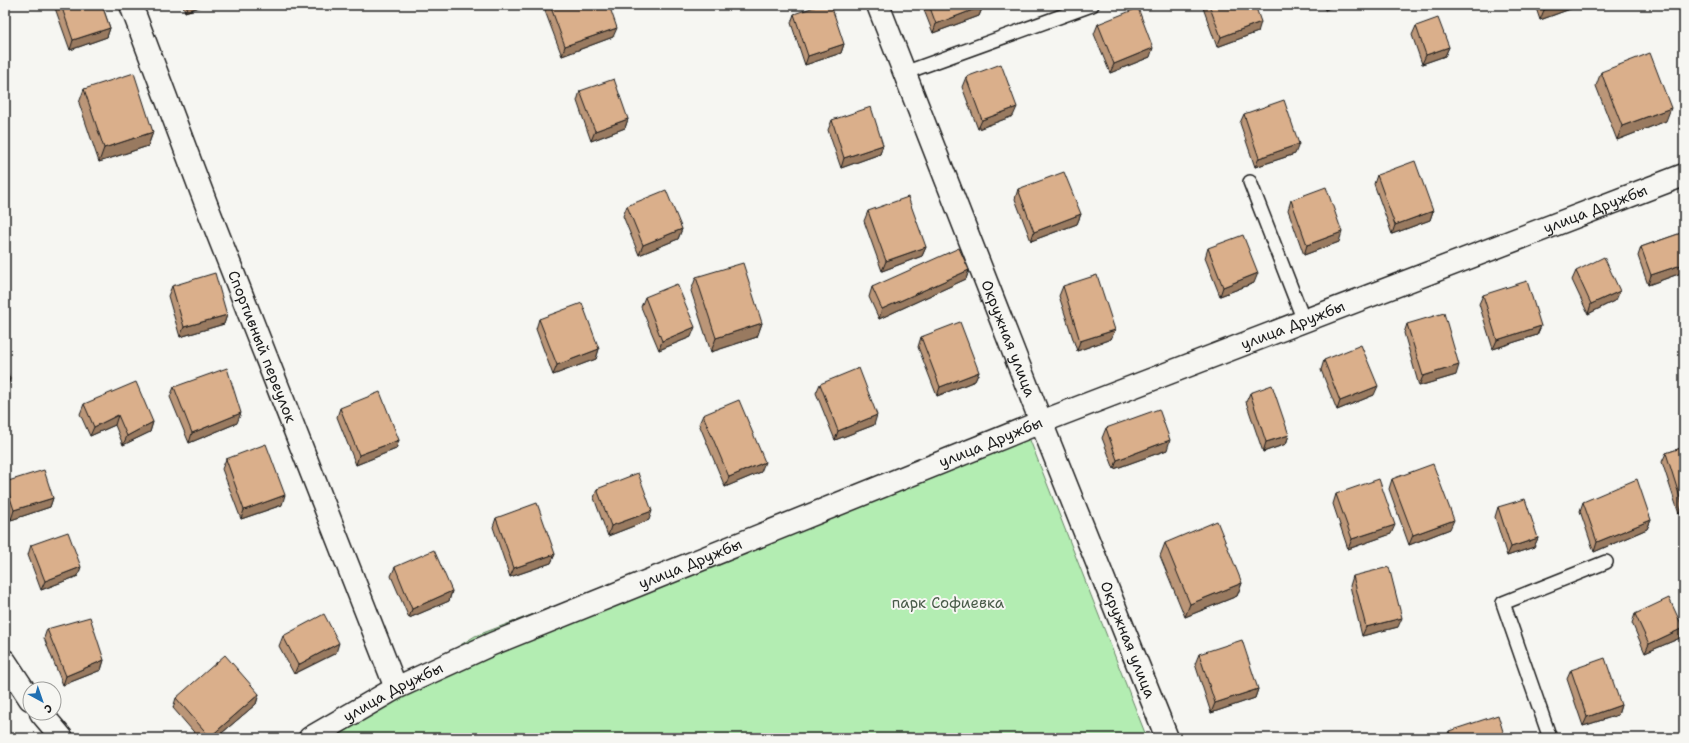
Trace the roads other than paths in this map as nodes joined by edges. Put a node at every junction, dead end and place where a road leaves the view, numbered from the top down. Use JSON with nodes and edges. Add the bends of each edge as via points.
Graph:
{"nodes":[{"id":1,"x":131,"y":5,"type":"edge"},
{"id":2,"x":878,"y":5,"type":"edge"},
{"id":3,"x":1092,"y":5,"type":"edge"},
{"id":4,"x":904,"y":73,"type":"junction"},
{"id":5,"x":1684,"y":175,"type":"edge"},
{"id":6,"x":1250,"y":182,"type":"dead end"},
{"id":7,"x":1304,"y":321,"type":"junction"},
{"id":8,"x":1041,"y":422,"type":"junction"},
{"id":9,"x":1606,"y":562,"type":"dead end"},
{"id":10,"x":5,"y":661,"type":"edge"},
{"id":11,"x":22,"y":687,"type":"edge"},
{"id":12,"x":396,"y":688,"type":"junction"},
{"id":13,"x":48,"y":721,"type":"edge"},
{"id":14,"x":62,"y":738,"type":"edge"},
{"id":15,"x":310,"y":738,"type":"edge"},
{"id":16,"x":1167,"y":738,"type":"edge"},
{"id":17,"x":1550,"y":738,"type":"edge"}],
"edges":[{"from":1,"to":12,"type":"street","name":"Спортивный переулок","via":[[208,209]]},
{"from":2,"to":4,"type":"street","name":"Окружная улица"},
{"from":3,"to":4,"type":"lane"},
{"from":4,"to":8,"type":"street","name":"Окружная улица"},
{"from":5,"to":7,"type":"street","name":"улица Дружбы"},
{"from":6,"to":7,"type":"lane"},
{"from":7,"to":8,"type":"street","name":"улица Дружбы"},
{"from":8,"to":12,"type":"street","name":"улица Дружбы","via":[[492,644]]},
{"from":8,"to":16,"type":"street","name":"Окружная улица"},
{"from":9,"to":17,"type":"lane","via":[[1503,603]]},
{"from":10,"to":11,"type":"street"},
{"from":12,"to":15,"type":"street","name":"улица Дружбы"},
{"from":13,"to":14,"type":"street"}]}
